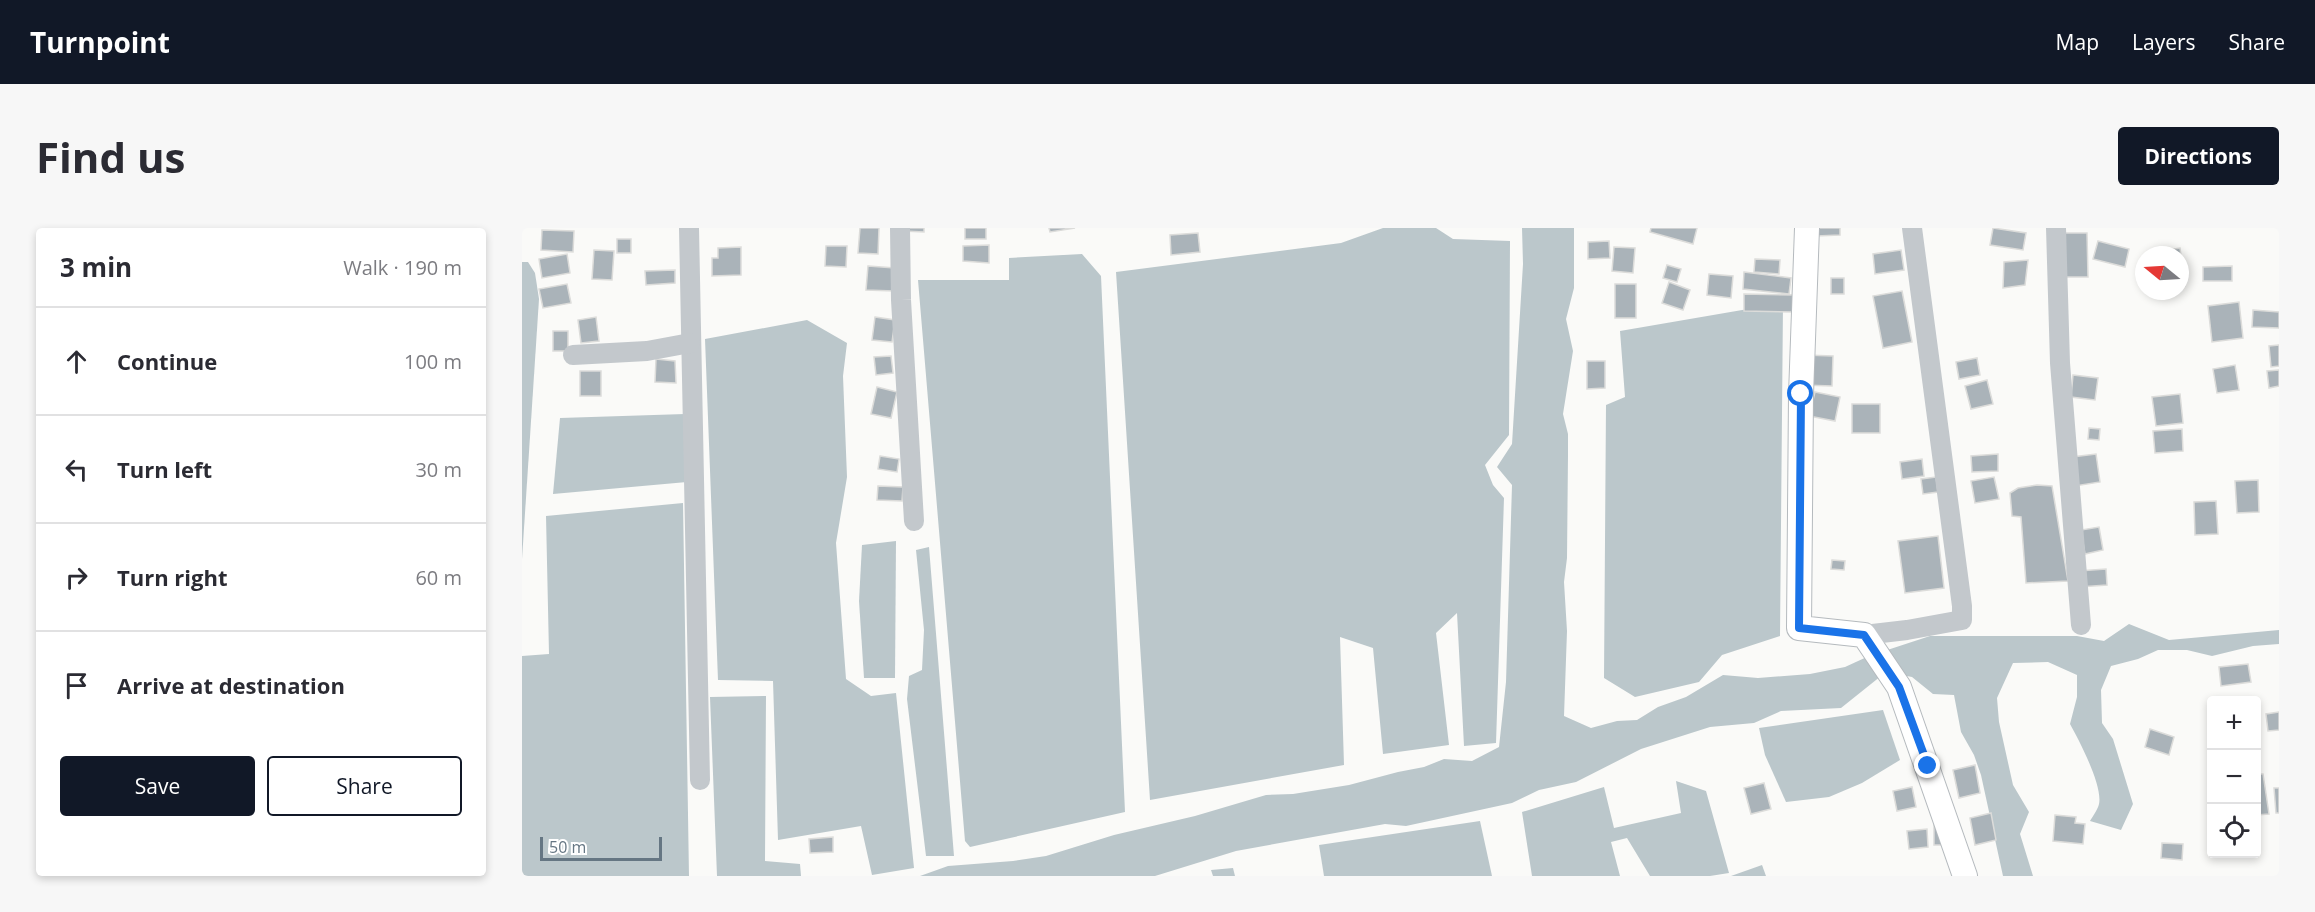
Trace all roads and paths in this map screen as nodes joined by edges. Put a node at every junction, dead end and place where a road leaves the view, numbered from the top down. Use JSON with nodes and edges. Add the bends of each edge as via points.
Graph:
{"nodes":[{"id":1,"x":689,"y":228,"type":"edge"},
{"id":2,"x":900,"y":228,"type":"edge"},
{"id":3,"x":1807,"y":228,"type":"edge"},
{"id":4,"x":1912,"y":228,"type":"edge"},
{"id":5,"x":2055,"y":228,"type":"edge"},
{"id":6,"x":690,"y":343,"type":"junction"},
{"id":7,"x":573,"y":355,"type":"dead end"},
{"id":8,"x":914,"y":521,"type":"dead end"},
{"id":9,"x":2080,"y":625,"type":"dead end"},
{"id":10,"x":1864,"y":635,"type":"junction"},
{"id":11,"x":700,"y":780,"type":"dead end"},
{"id":12,"x":1965,"y":876,"type":"edge"}],
"edges":[{"from":1,"to":6,"type":"street"},
{"from":2,"to":8,"type":"street"},
{"from":3,"to":10,"type":"main road","via":[[1799,628]]},
{"from":4,"to":10,"type":"street","via":[[1962,620]]},
{"from":5,"to":9,"type":"street","via":[[2060,363]]},
{"from":6,"to":7,"type":"street","via":[[646,351]]},
{"from":6,"to":11,"type":"street"},
{"from":10,"to":12,"type":"main road","via":[[1899,687]]}]}
